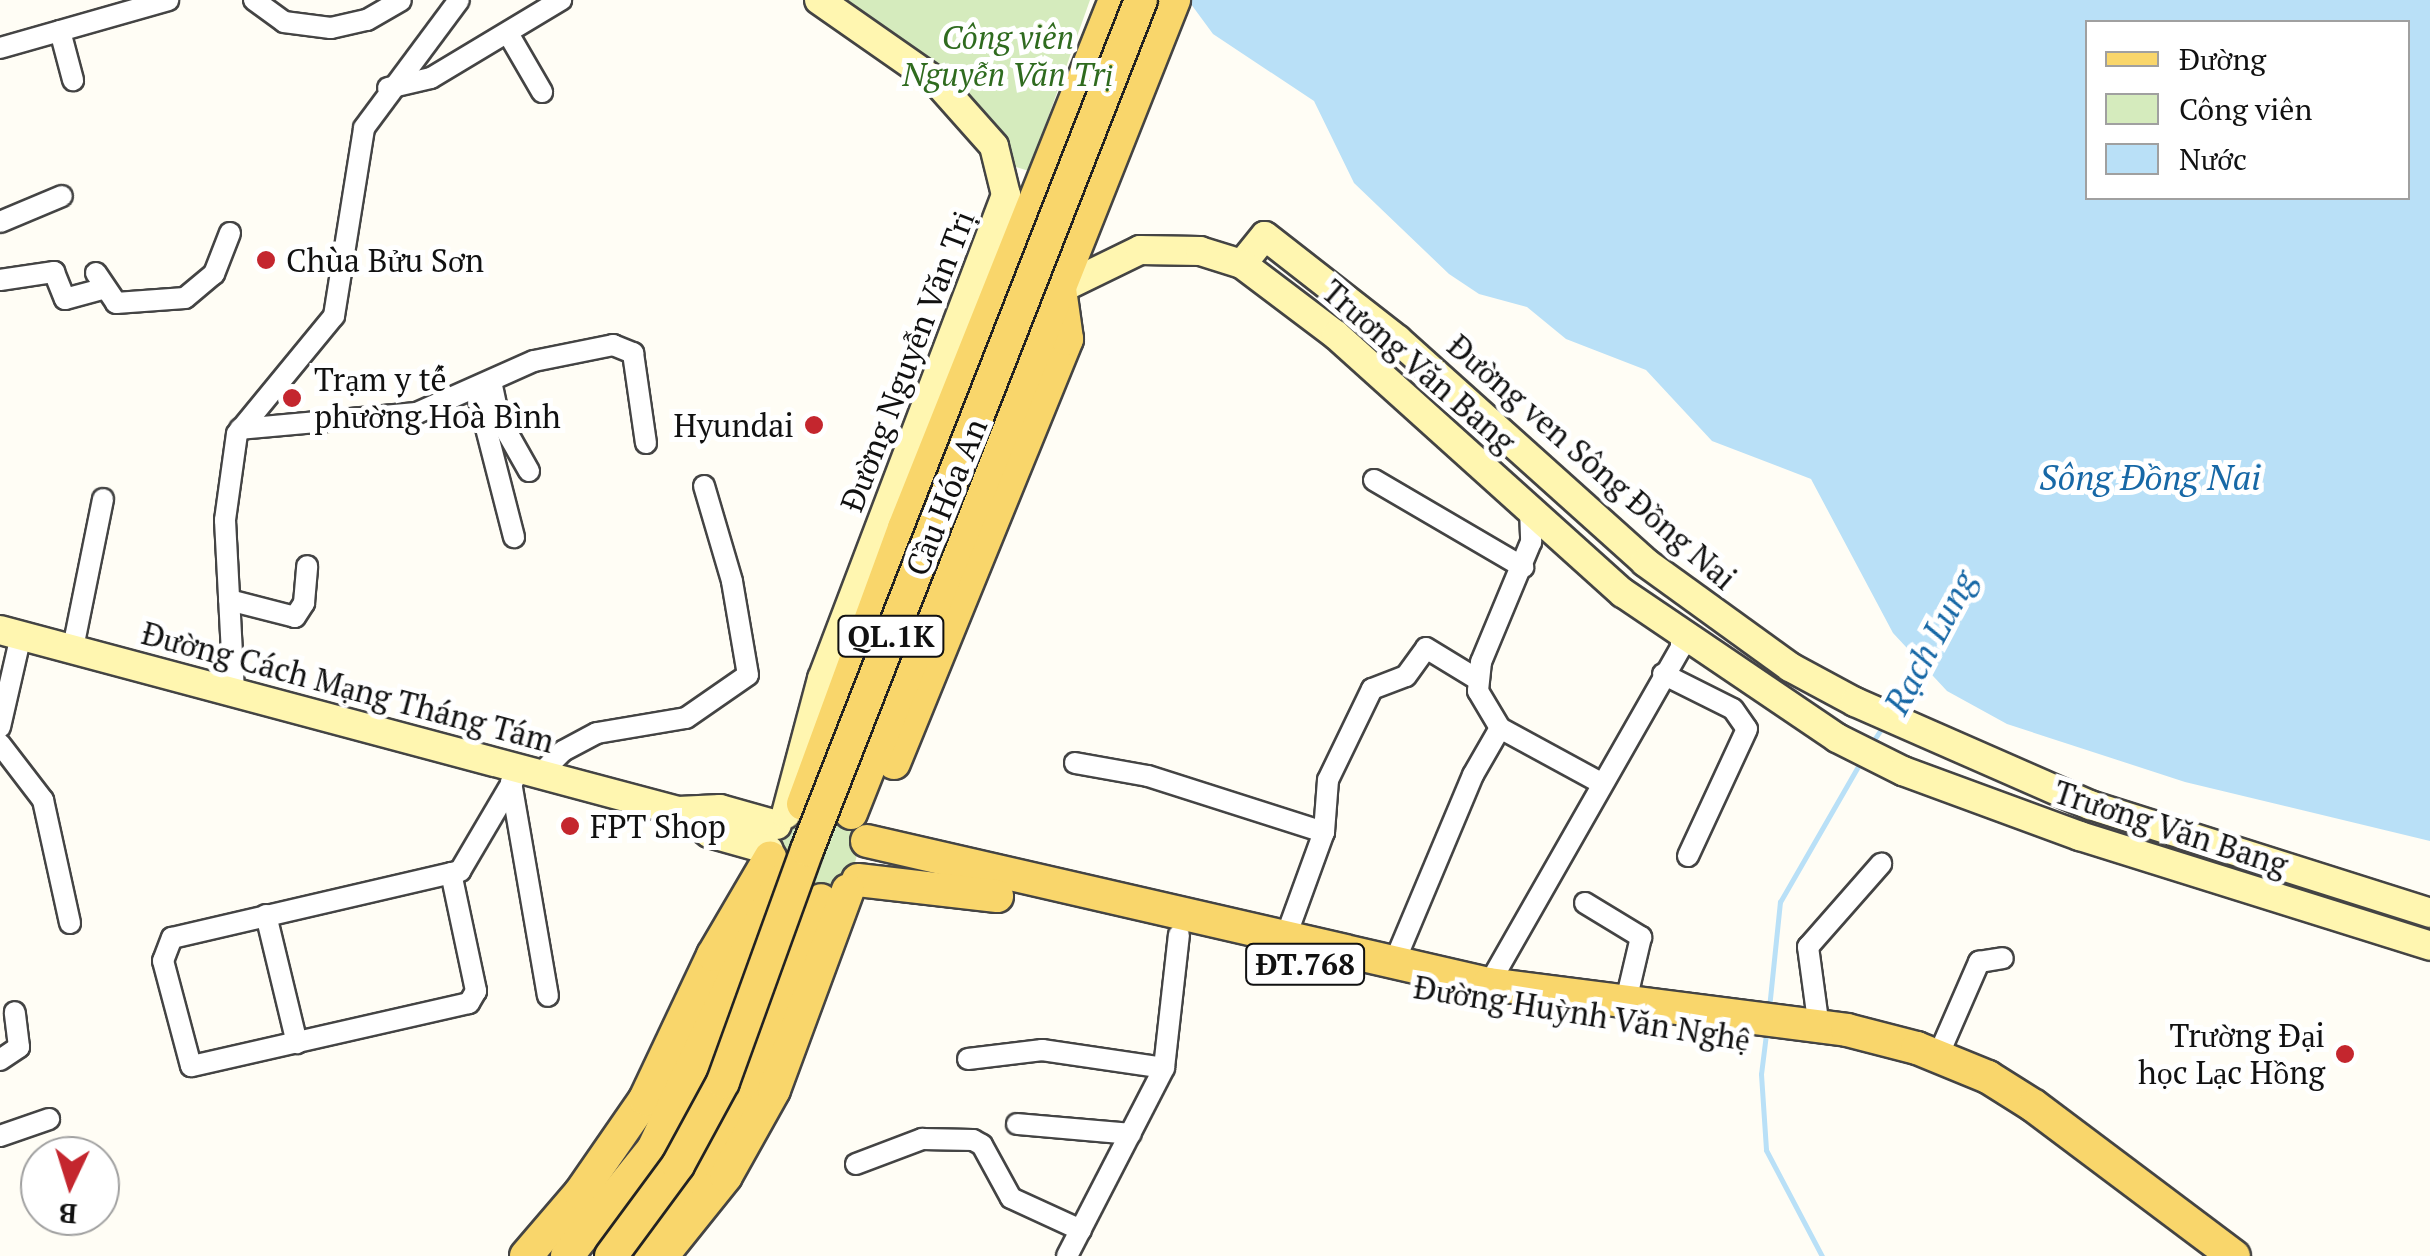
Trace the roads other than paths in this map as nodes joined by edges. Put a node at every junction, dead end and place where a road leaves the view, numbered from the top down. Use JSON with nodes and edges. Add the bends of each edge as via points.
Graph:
{"nodes":[{"id":1,"x":168,"y":0,"type":"edge"},
{"id":2,"x":254,"y":0,"type":"edge"},
{"id":3,"x":401,"y":0,"type":"edge"},
{"id":4,"x":459,"y":0,"type":"edge"},
{"id":5,"x":561,"y":0,"type":"edge"},
{"id":6,"x":819,"y":0,"type":"edge"},
{"id":7,"x":1115,"y":0,"type":"edge"},
{"id":8,"x":1142,"y":0,"type":"edge"},
{"id":9,"x":1174,"y":0,"type":"edge"},
{"id":10,"x":60,"y":32,"type":"junction"},
{"id":11,"x":508,"y":35,"type":"junction"},
{"id":12,"x":0,"y":48,"type":"edge"},
{"id":13,"x":73,"y":80,"type":"dead end"},
{"id":14,"x":388,"y":88,"type":"junction"},
{"id":15,"x":542,"y":92,"type":"dead end"},
{"id":16,"x":62,"y":196,"type":"dead end"},
{"id":17,"x":0,"y":222,"type":"edge"},
{"id":18,"x":230,"y":234,"type":"dead end"},
{"id":19,"x":1242,"y":264,"type":"junction"},
{"id":20,"x":0,"y":280,"type":"edge"},
{"id":21,"x":1062,"y":284,"type":"junction"},
{"id":22,"x":483,"y":385,"type":"junction"},
{"id":23,"x":240,"y":429,"type":"junction"},
{"id":24,"x":1456,"y":432,"type":"dead end"},
{"id":25,"x":646,"y":443,"type":"dead end"},
{"id":26,"x":529,"y":471,"type":"dead end"},
{"id":27,"x":1374,"y":480,"type":"dead end"},
{"id":28,"x":704,"y":486,"type":"dead end"},
{"id":29,"x":104,"y":500,"type":"dead end"},
{"id":30,"x":1532,"y":512,"type":"junction"},
{"id":31,"x":514,"y":537,"type":"dead end"},
{"id":32,"x":306,"y":566,"type":"dead end"},
{"id":33,"x":1523,"y":567,"type":"junction"},
{"id":34,"x":1617,"y":588,"type":"junction"},
{"id":35,"x":229,"y":600,"type":"junction"},
{"id":36,"x":11,"y":633,"type":"edge"},
{"id":37,"x":73,"y":648,"type":"junction"},
{"id":38,"x":857,"y":658,"type":"junction"},
{"id":39,"x":1663,"y":674,"type":"junction"},
{"id":40,"x":905,"y":675,"type":"junction"},
{"id":41,"x":1477,"y":679,"type":"junction"},
{"id":42,"x":234,"y":692,"type":"junction"},
{"id":43,"x":823,"y":713,"type":"junction"},
{"id":44,"x":0,"y":728,"type":"edge"},
{"id":45,"x":1500,"y":728,"type":"junction"},
{"id":46,"x":0,"y":744,"type":"edge"},
{"id":47,"x":1075,"y":763,"type":"dead end"},
{"id":48,"x":523,"y":776,"type":"junction"},
{"id":49,"x":1601,"y":783,"type":"junction"},
{"id":50,"x":860,"y":829,"type":"junction"},
{"id":51,"x":1324,"y":832,"type":"junction"},
{"id":52,"x":781,"y":839,"type":"junction"},
{"id":53,"x":1688,"y":856,"type":"dead end"},
{"id":54,"x":1881,"y":864,"type":"dead end"},
{"id":55,"x":451,"y":873,"type":"junction"},
{"id":56,"x":842,"y":890,"type":"junction"},
{"id":57,"x":1585,"y":904,"type":"dead end"},
{"id":58,"x":2430,"y":912,"type":"edge"},
{"id":59,"x":266,"y":916,"type":"junction"},
{"id":60,"x":70,"y":924,"type":"dead end"},
{"id":61,"x":1179,"y":935,"type":"junction"},
{"id":62,"x":1284,"y":938,"type":"junction"},
{"id":63,"x":2430,"y":946,"type":"edge"},
{"id":64,"x":2003,"y":958,"type":"dead end"},
{"id":65,"x":1394,"y":963,"type":"junction"},
{"id":66,"x":1489,"y":984,"type":"junction"},
{"id":67,"x":548,"y":996,"type":"dead end"},
{"id":68,"x":1625,"y":1005,"type":"junction"},
{"id":69,"x":15,"y":1012,"type":"dead end"},
{"id":70,"x":1820,"y":1028,"type":"junction"},
{"id":71,"x":1766,"y":1032,"type":"junction"},
{"id":72,"x":296,"y":1042,"type":"junction"},
{"id":73,"x":1938,"y":1056,"type":"junction"},
{"id":74,"x":968,"y":1059,"type":"dead end"},
{"id":75,"x":0,"y":1060,"type":"edge"},
{"id":76,"x":1164,"y":1068,"type":"junction"},
{"id":77,"x":49,"y":1119,"type":"dead end"},
{"id":78,"x":1018,"y":1124,"type":"dead end"},
{"id":79,"x":1130,"y":1134,"type":"junction"},
{"id":80,"x":0,"y":1136,"type":"edge"},
{"id":81,"x":856,"y":1164,"type":"dead end"},
{"id":82,"x":1080,"y":1230,"type":"junction"},
{"id":83,"x":526,"y":1256,"type":"edge"},
{"id":84,"x":566,"y":1256,"type":"edge"},
{"id":85,"x":611,"y":1256,"type":"edge"},
{"id":86,"x":636,"y":1256,"type":"edge"},
{"id":87,"x":662,"y":1256,"type":"edge"},
{"id":88,"x":1067,"y":1256,"type":"edge"},
{"id":89,"x":2195,"y":1256,"type":"edge"},
{"id":90,"x":2234,"y":1256,"type":"edge"}],
"edges":[{"from":1,"to":10,"type":"street"},
{"from":2,"to":3,"type":"street","via":[[284,22],[331,28],[367,20]]},
{"from":4,"to":14,"type":"street"},
{"from":5,"to":11,"type":"street"},
{"from":6,"to":43,"type":"main road","name":"Đường Nguyễn Văn Trị","via":[[938,83],[994,146],[1006,195]]},
{"from":7,"to":38,"type":"main road","name":"Cầu Hóa An","number":"QL.1K"},
{"from":8,"to":85,"type":"main road","name":"Cầu Hóa An","number":"QL.1K","bridge":true,"via":[[722,1082],[678,1165]]},
{"from":9,"to":21,"type":"main road","number":"QL.1K"},
{"from":10,"to":12,"type":"street"},
{"from":10,"to":13,"type":"street"},
{"from":11,"to":14,"type":"street","via":[[431,78]]},
{"from":11,"to":15,"type":"street"},
{"from":14,"to":23,"type":"street","via":[[360,144],[334,316]]},
{"from":16,"to":17,"type":"street"},
{"from":18,"to":20,"type":"street","via":[[214,274],[185,298],[126,304],[99,281],[65,298],[54,272]]},
{"from":19,"to":21,"type":"main road","via":[[1200,251],[1140,250]]},
{"from":19,"to":30,"type":"main road","name":"Trương Văn Bang","via":[[1336,335]]},
{"from":19,"to":58,"type":"main road","name":"Đường ven Sông Đồng Nai","via":[[1265,236],[1398,340],[1645,562],[1790,666],[1854,702],[2090,805]]},
{"from":21,"to":40,"type":"main road","number":"QL.1K"},
{"from":21,"to":50,"type":"main road","number":"QL.1K","via":[[1067,339]]},
{"from":22,"to":23,"type":"street","via":[[417,413]]},
{"from":22,"to":25,"type":"street","via":[[553,354],[626,346]]},
{"from":22,"to":26,"type":"street"},
{"from":22,"to":31,"type":"street"},
{"from":23,"to":35,"type":"street","via":[[226,489]]},
{"from":24,"to":30,"type":"street","via":[[1519,484]]},
{"from":27,"to":33,"type":"street"},
{"from":28,"to":48,"type":"street","via":[[732,581],[748,675],[686,718],[597,732]]},
{"from":29,"to":37,"type":"street"},
{"from":30,"to":33,"type":"street"},
{"from":30,"to":34,"type":"main road","name":"Trương Văn Bang"},
{"from":32,"to":35,"type":"street","via":[[304,603],[294,617]]},
{"from":33,"to":41,"type":"street"},
{"from":34,"to":39,"type":"street","via":[[1681,636],[1681,648]]},
{"from":34,"to":63,"type":"main road","name":"Trương Văn Bang","via":[[1837,738],[1893,766],[2080,836]]},
{"from":35,"to":42,"type":"street"},
{"from":36,"to":37,"type":"main road","name":"Đường Cách Mạng Tháng Tám"},
{"from":36,"to":44,"type":"street"},
{"from":37,"to":42,"type":"main road","name":"Đường Cách Mạng Tháng Tám"},
{"from":38,"to":40,"type":"main road"},
{"from":38,"to":43,"type":"main road","number":"QL.1K"},
{"from":39,"to":49,"type":"street"},
{"from":39,"to":53,"type":"street","via":[[1733,709],[1748,729]]},
{"from":40,"to":50,"type":"main road","number":"QL.1K"},
{"from":41,"to":45,"type":"street"},
{"from":41,"to":51,"type":"street","via":[[1426,648],[1406,676],[1372,689],[1328,780]]},
{"from":42,"to":48,"type":"main road","name":"Đường Cách Mạng Tháng Tám"},
{"from":43,"to":52,"type":"main road","number":"QL.1K"},
{"from":45,"to":49,"type":"street"},
{"from":45,"to":65,"type":"street","via":[[1473,775]]},
{"from":46,"to":60,"type":"street","via":[[43,800]]},
{"from":47,"to":51,"type":"street","via":[[1148,776]]},
{"from":48,"to":52,"type":"main road","name":"Đường Cách Mạng Tháng Tám","via":[[678,812],[720,809]]},
{"from":48,"to":55,"type":"street","via":[[468,865]]},
{"from":48,"to":67,"type":"street"},
{"from":49,"to":66,"type":"street"},
{"from":50,"to":52,"type":"main road","name":"Đường Huỳnh Văn Nghệ","via":[[826,802]]},
{"from":50,"to":56,"type":"main road"},
{"from":50,"to":62,"type":"main road","name":"Đường Huỳnh Văn Nghệ","number":"ĐT.768"},
{"from":51,"to":62,"type":"street"},
{"from":52,"to":56,"type":"main road","name":"Đường Huỳnh Văn Nghệ"},
{"from":52,"to":83,"type":"main road","number":"QL.1K","via":[[713,955],[645,1098]]},
{"from":52,"to":84,"type":"main road","number":"QL.1K","via":[[653,1149]]},
{"from":54,"to":70,"type":"street","via":[[1808,947]]},
{"from":55,"to":59,"type":"street"},
{"from":55,"to":72,"type":"street","via":[[474,997],[454,1008]]},
{"from":56,"to":61,"type":"main road","name":"Đường Huỳnh Văn Nghệ","number":"ĐT.768","via":[[988,894]]},
{"from":56,"to":86,"type":"main road","via":[[696,1177]]},
{"from":56,"to":87,"type":"main road","via":[[774,1090],[726,1176]]},
{"from":57,"to":68,"type":"street","via":[[1641,936]]},
{"from":59,"to":72,"type":"street"},
{"from":59,"to":72,"type":"street","via":[[178,935],[164,948],[164,961],[191,1066]]},
{"from":61,"to":71,"type":"main road","name":"Đường Huỳnh Văn Nghệ","number":"ĐT.768","via":[[1469,1002]]},
{"from":61,"to":76,"type":"street"},
{"from":62,"to":65,"type":"main road","name":"Đường Huỳnh Văn Nghệ","number":"ĐT.768"},
{"from":64,"to":73,"type":"street","via":[[1979,962]]},
{"from":65,"to":66,"type":"main road","name":"Đường Huỳnh Văn Nghệ","number":"ĐT.768"},
{"from":66,"to":68,"type":"main road","name":"Đường Huỳnh Văn Nghệ","number":"ĐT.768"},
{"from":68,"to":71,"type":"main road","name":"Đường Huỳnh Văn Nghệ","number":"ĐT.768"},
{"from":69,"to":75,"type":"street","via":[[18,1047]]},
{"from":70,"to":71,"type":"main road","name":"Đường Huỳnh Văn Nghệ","number":"ĐT.768"},
{"from":70,"to":73,"type":"main road","name":"Đường Huỳnh Văn Nghệ","number":"ĐT.768"},
{"from":71,"to":89,"type":"main road","name":"Đường Huỳnh Văn Nghệ","number":"ĐT.768","via":[[1963,1086],[2018,1119]]},
{"from":73,"to":90,"type":"main road","name":"Đường Huỳnh Văn Nghệ","number":"ĐT.768","via":[[2034,1106]]},
{"from":74,"to":76,"type":"street","via":[[1042,1050]]},
{"from":76,"to":79,"type":"street"},
{"from":77,"to":80,"type":"street"},
{"from":78,"to":79,"type":"street"},
{"from":79,"to":82,"type":"street"},
{"from":81,"to":82,"type":"street","via":[[922,1139],[973,1140],[982,1144],[1011,1198]]},
{"from":82,"to":88,"type":"street"}]}
